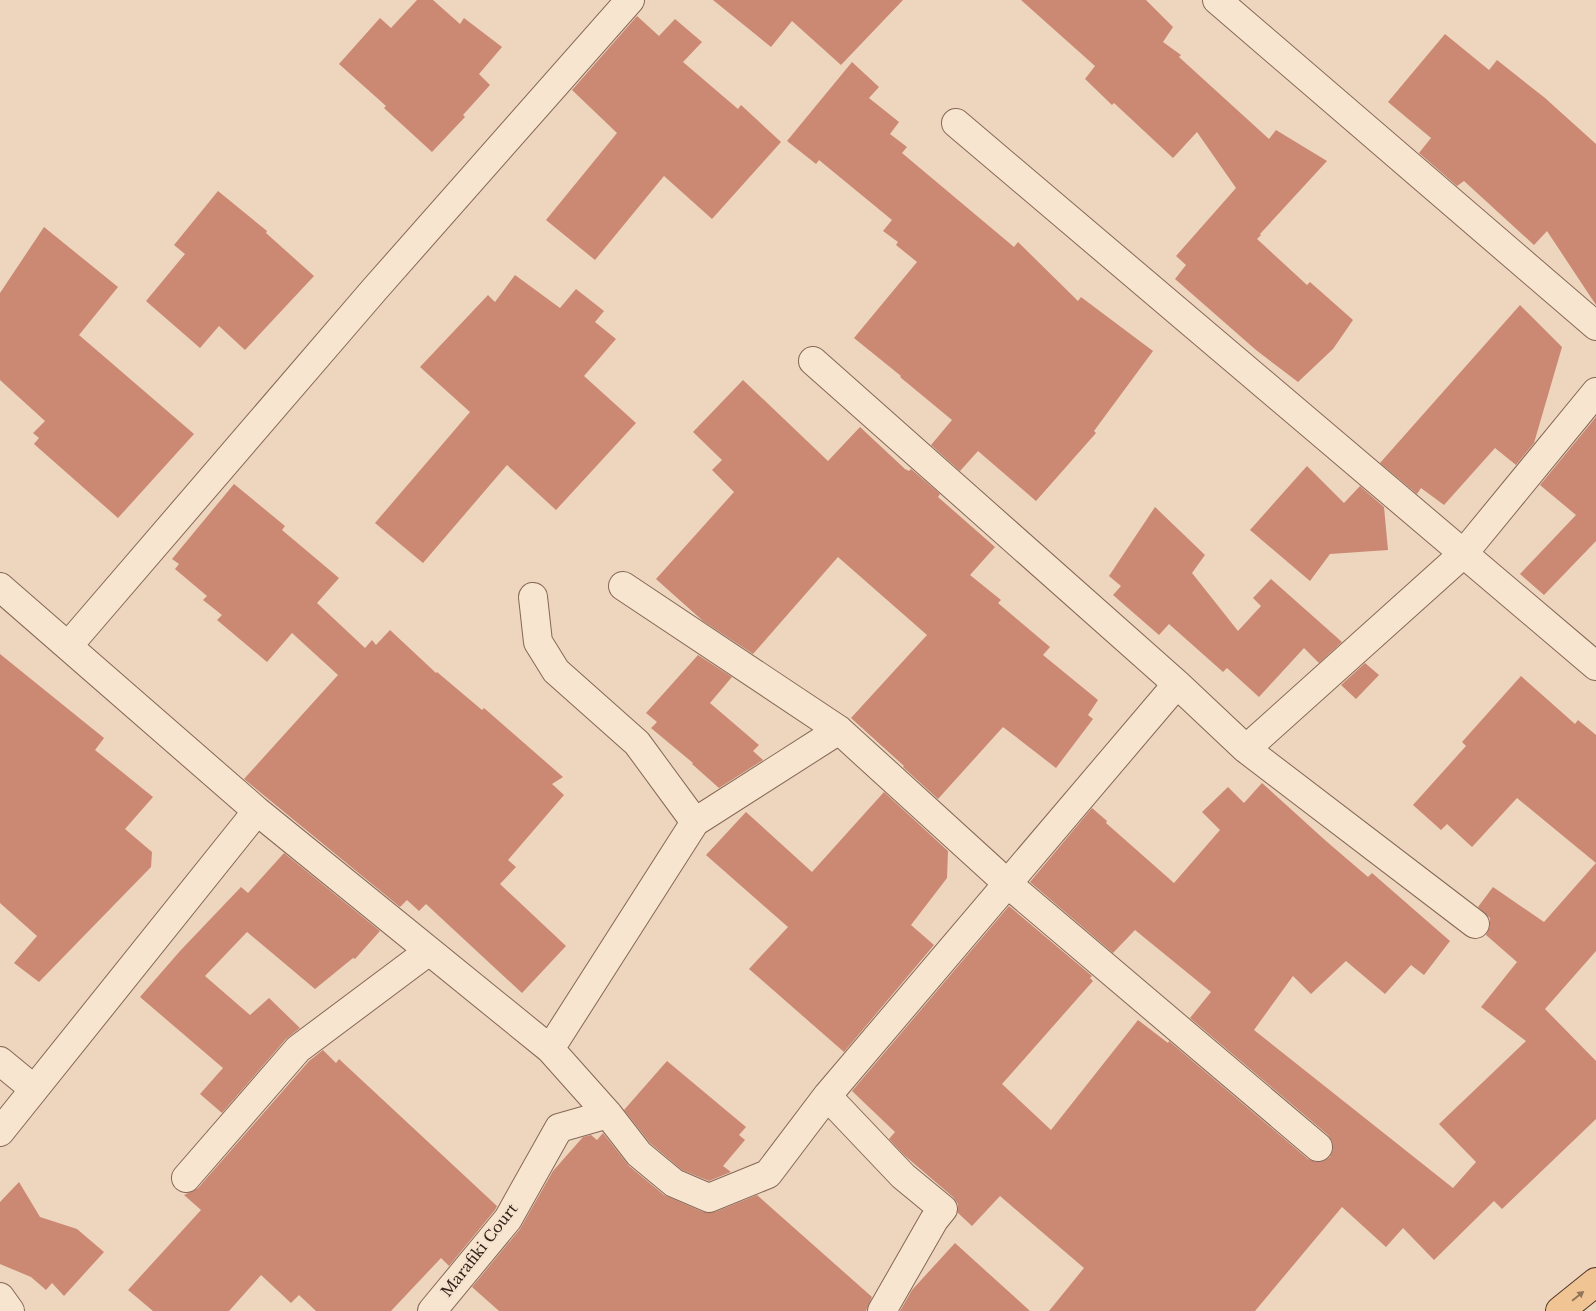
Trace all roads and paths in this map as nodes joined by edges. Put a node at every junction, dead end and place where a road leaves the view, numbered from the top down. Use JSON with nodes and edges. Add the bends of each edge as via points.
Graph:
{"nodes":[{"id":1,"x":630,"y":0,"type":"edge"},
{"id":2,"x":1217,"y":0,"type":"edge"},
{"id":3,"x":956,"y":123,"type":"dead end"},
{"id":4,"x":1596,"y":326,"type":"edge"},
{"id":5,"x":813,"y":361,"type":"dead end"},
{"id":6,"x":1596,"y":392,"type":"edge"},
{"id":7,"x":1463,"y":554,"type":"junction"},
{"id":8,"x":623,"y":586,"type":"dead end"},
{"id":9,"x":0,"y":587,"type":"edge"},
{"id":10,"x":533,"y":597,"type":"dead end"},
{"id":11,"x":68,"y":646,"type":"junction"},
{"id":12,"x":1596,"y":666,"type":"edge"},
{"id":13,"x":1177,"y":684,"type":"junction"},
{"id":14,"x":839,"y":730,"type":"junction"},
{"id":15,"x":1246,"y":749,"type":"junction"},
{"id":16,"x":257,"y":811,"type":"junction"},
{"id":17,"x":695,"y":822,"type":"junction"},
{"id":18,"x":1008,"y":884,"type":"junction"},
{"id":19,"x":1475,"y":924,"type":"dead end"},
{"id":20,"x":428,"y":951,"type":"junction"},
{"id":21,"x":550,"y":1049,"type":"junction"},
{"id":22,"x":0,"y":1061,"type":"edge"},
{"id":23,"x":34,"y":1089,"type":"junction"},
{"id":24,"x":827,"y":1096,"type":"junction"},
{"id":25,"x":608,"y":1114,"type":"junction"},
{"id":26,"x":0,"y":1132,"type":"edge"},
{"id":27,"x":1318,"y":1147,"type":"dead end"},
{"id":28,"x":186,"y":1178,"type":"dead end"},
{"id":29,"x":1596,"y":1282,"type":"edge"},
{"id":30,"x":0,"y":1297,"type":"edge"},
{"id":31,"x":10,"y":1311,"type":"edge"},
{"id":32,"x":432,"y":1311,"type":"edge"},
{"id":33,"x":882,"y":1311,"type":"edge"},
{"id":34,"x":1560,"y":1311,"type":"edge"}],
"edges":[{"from":1,"to":11,"type":"street","via":[[374,290]]},
{"from":2,"to":4,"type":"street"},
{"from":3,"to":7,"type":"street"},
{"from":5,"to":13,"type":"street"},
{"from":6,"to":7,"type":"street"},
{"from":7,"to":12,"type":"street"},
{"from":7,"to":15,"type":"street"},
{"from":8,"to":14,"type":"street"},
{"from":9,"to":11,"type":"street"},
{"from":10,"to":17,"type":"street","via":[[538,642],[556,671],[637,743]]},
{"from":11,"to":16,"type":"street"},
{"from":13,"to":15,"type":"street"},
{"from":13,"to":18,"type":"street"},
{"from":14,"to":17,"type":"street"},
{"from":14,"to":18,"type":"street"},
{"from":15,"to":19,"type":"street"},
{"from":16,"to":20,"type":"street"},
{"from":16,"to":23,"type":"street"},
{"from":17,"to":21,"type":"street"},
{"from":18,"to":24,"type":"street"},
{"from":18,"to":27,"type":"street"},
{"from":20,"to":21,"type":"street"},
{"from":20,"to":28,"type":"street","via":[[298,1049]]},
{"from":21,"to":25,"type":"street"},
{"from":22,"to":23,"type":"street"},
{"from":23,"to":26,"type":"street"},
{"from":24,"to":25,"type":"street","via":[[768,1174],[708,1198],[674,1182],[639,1154]]},
{"from":24,"to":33,"type":"street","via":[[903,1176],[943,1209]]},
{"from":25,"to":32,"type":"street","name":"Marafiki Court","via":[[559,1128],[508,1219]]},
{"from":34,"to":29,"type":"main road","one_way":true},
{"from":30,"to":31,"type":"street"}]}
